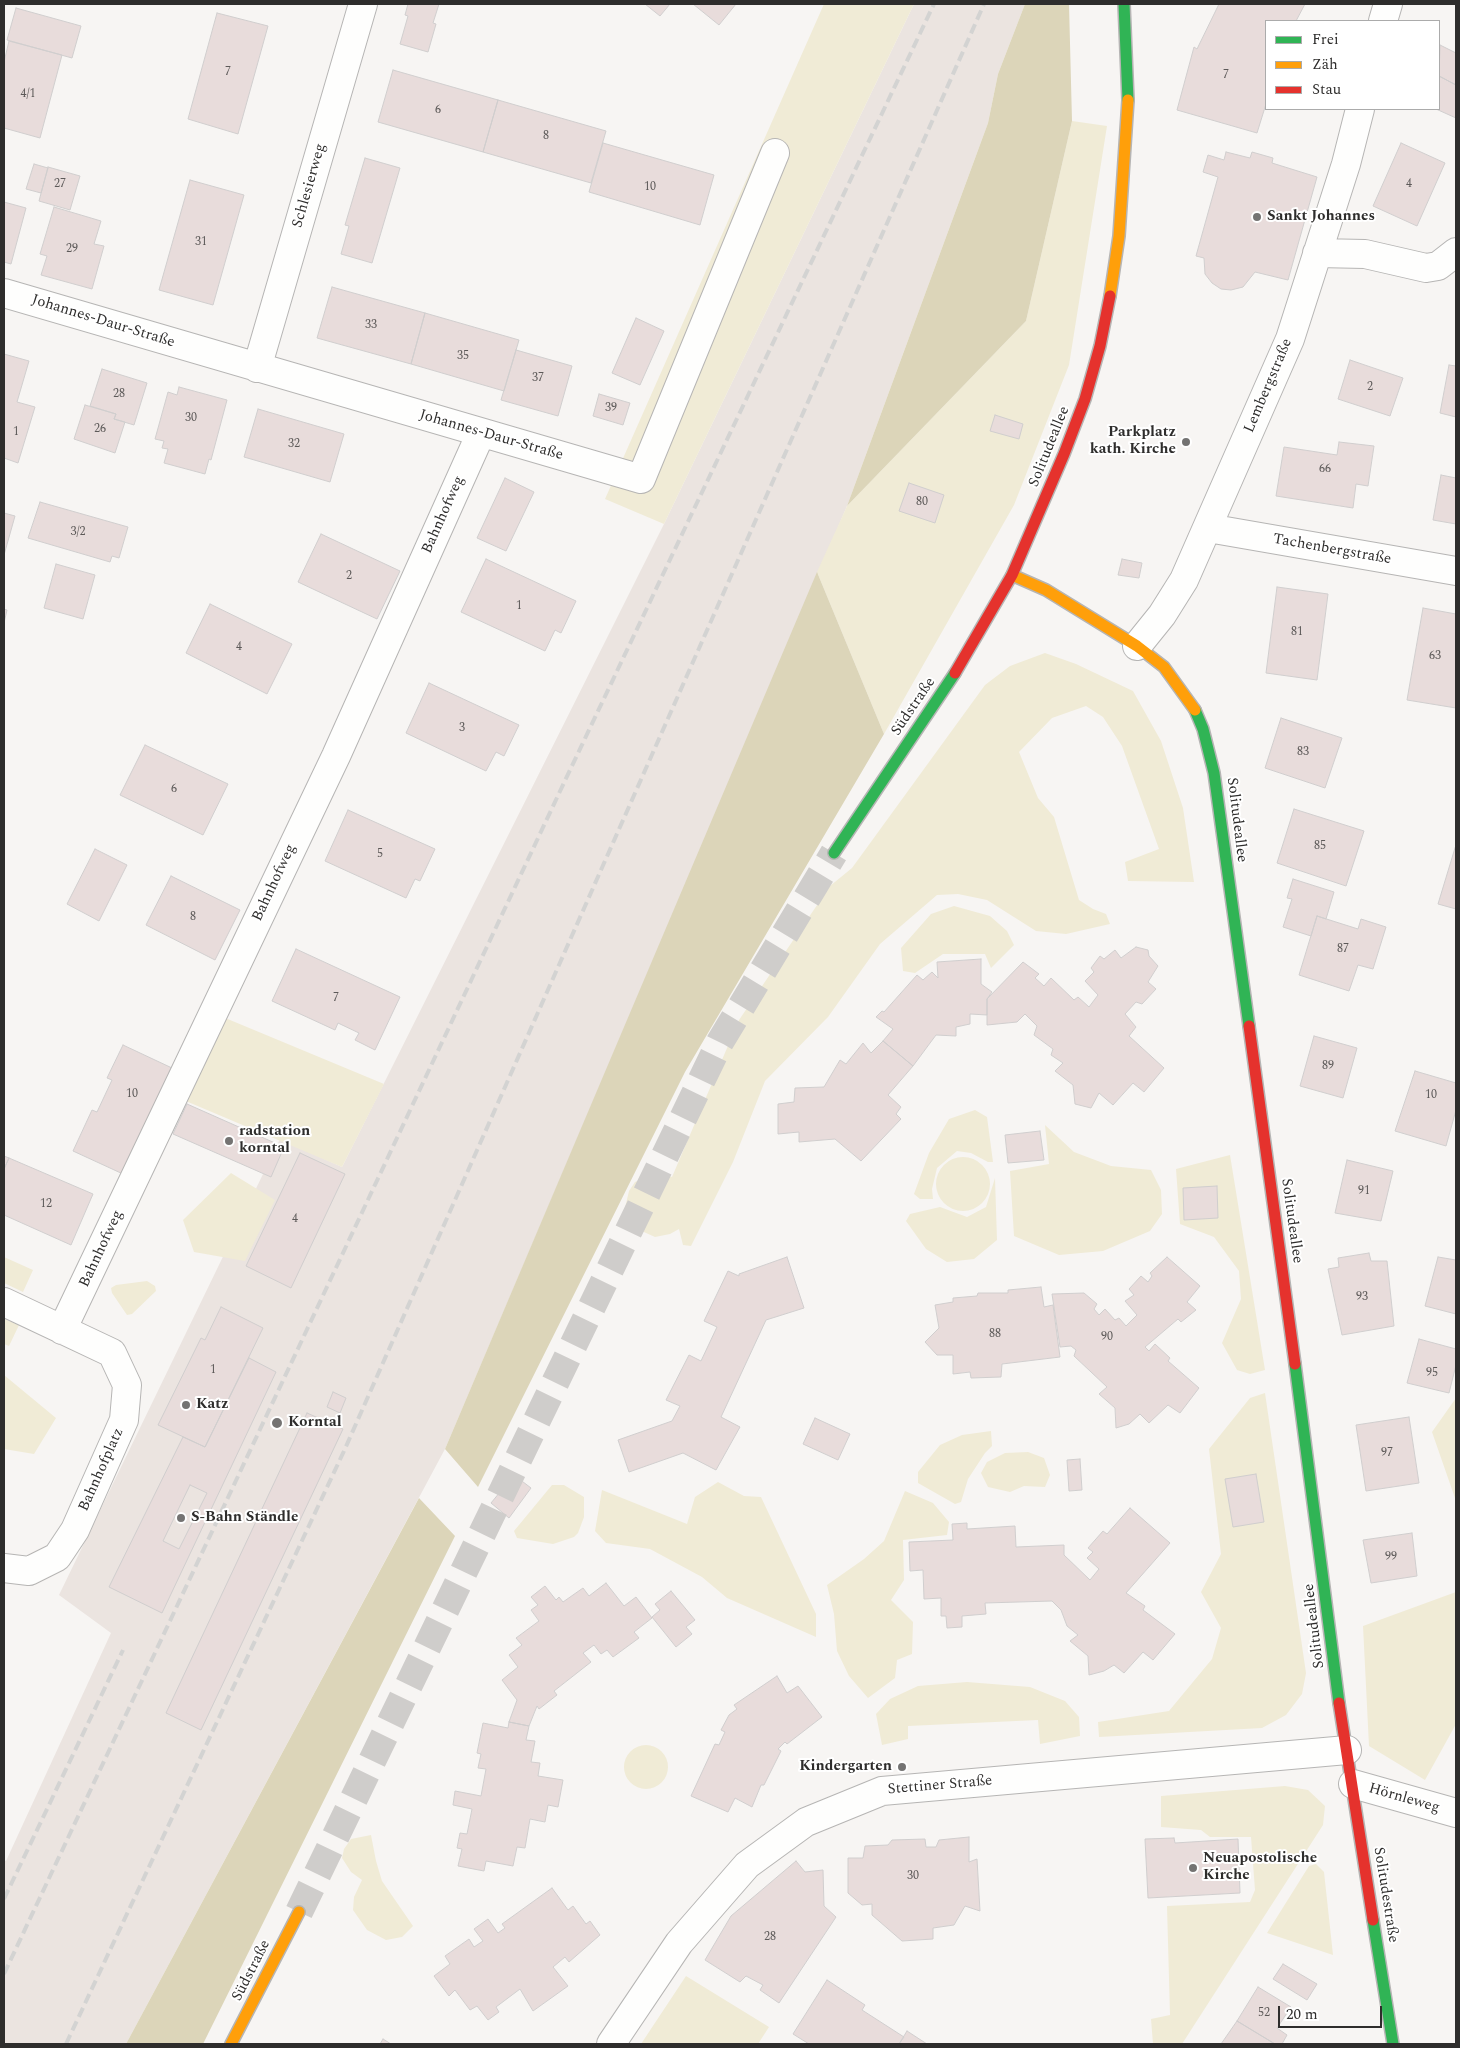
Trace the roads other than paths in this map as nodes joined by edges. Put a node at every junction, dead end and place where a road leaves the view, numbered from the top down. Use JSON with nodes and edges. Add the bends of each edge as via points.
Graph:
{"nodes":[{"id":1,"x":363,"y":4,"type":"edge"},
{"id":2,"x":1388,"y":4,"type":"edge"},
{"id":3,"x":1124,"y":7,"type":"edge"},
{"id":4,"x":1383,"y":20,"type":"edge"},
{"id":5,"x":1360,"y":110,"type":"edge"},
{"id":6,"x":775,"y":153,"type":"dead end"},
{"id":7,"x":1456,"y":252,"type":"edge"},
{"id":8,"x":1317,"y":253,"type":"junction"},
{"id":9,"x":4,"y":293,"type":"edge"},
{"id":10,"x":257,"y":368,"type":"junction"},
{"id":11,"x":481,"y":433,"type":"junction"},
{"id":12,"x":1208,"y":528,"type":"junction"},
{"id":13,"x":1456,"y":571,"type":"edge"},
{"id":14,"x":1012,"y":575,"type":"junction"},
{"id":15,"x":1137,"y":646,"type":"junction"},
{"id":16,"x":834,"y":853,"type":"tunnel mouth"},
{"id":17,"x":4,"y":1302,"type":"edge"},
{"id":18,"x":62,"y":1330,"type":"junction"},
{"id":19,"x":4,"y":1568,"type":"edge"},
{"id":20,"x":1347,"y":1750,"type":"junction"},
{"id":21,"x":1353,"y":1784,"type":"junction"},
{"id":22,"x":1456,"y":1813,"type":"edge"},
{"id":23,"x":299,"y":1912,"type":"tunnel mouth"},
{"id":24,"x":231,"y":2044,"type":"edge"},
{"id":25,"x":611,"y":2044,"type":"edge"},
{"id":26,"x":1393,"y":2044,"type":"edge"}],
"edges":[{"from":1,"to":10,"type":"street","name":"Schlesierweg"},
{"from":2,"to":4,"type":"street"},
{"from":3,"to":14,"type":"main road","name":"Solitudeallee","via":[[1128,106],[1120,236],[1113,282],[1085,400]]},
{"from":5,"to":8,"type":"street","name":"Lembergstraße"},
{"from":6,"to":11,"type":"street","name":"Johannes-Daur-Straße","via":[[641,479]]},
{"from":7,"to":8,"type":"street","via":[[1438,266],[1426,268],[1365,254]]},
{"from":8,"to":12,"type":"street","name":"Lembergstraße","via":[[1290,339]]},
{"from":9,"to":10,"type":"street","name":"Johannes-Daur-Straße"},
{"from":10,"to":11,"type":"street","name":"Johannes-Daur-Straße"},
{"from":11,"to":18,"type":"street","name":"Bahnhofweg","via":[[336,756]]},
{"from":12,"to":13,"type":"street","name":"Tachenbergstraße"},
{"from":12,"to":15,"type":"street","name":"Lembergstraße","via":[[1184,580]]},
{"from":14,"to":15,"type":"main road","name":"Solitudeallee","via":[[1046,590]]},
{"from":14,"to":16,"type":"main road","name":"Südstraße","via":[[956,672]]},
{"from":15,"to":20,"type":"main road","name":"Solitudeallee","via":[[1164,667],[1192,703],[1203,729],[1214,773]]},
{"from":17,"to":18,"type":"street","name":"Bahnhofplatz"},
{"from":18,"to":19,"type":"street","name":"Bahnhofplatz","via":[[112,1353],[127,1386],[124,1420],[75,1530],[57,1557],[29,1571]]},
{"from":20,"to":21,"type":"main road","name":"Solitudestraße"},
{"from":20,"to":25,"type":"street","name":"Stettiner Straße","via":[[882,1790],[806,1822],[747,1865],[679,1943]]},
{"from":21,"to":22,"type":"street","name":"Hörnleweg"},
{"from":21,"to":26,"type":"main road","name":"Solitudestraße"},
{"from":23,"to":24,"type":"main road","name":"Südstraße"}]}
